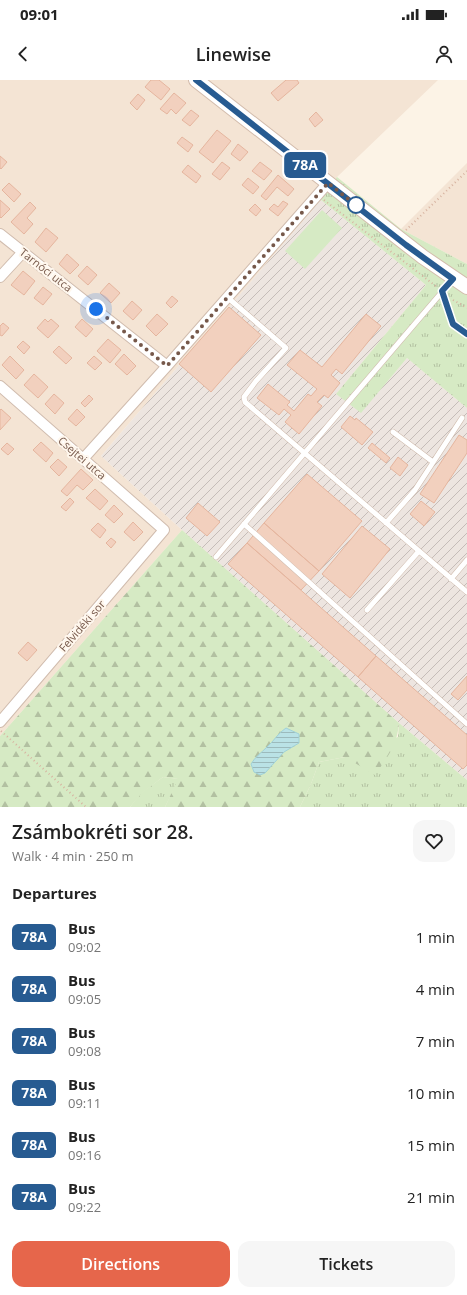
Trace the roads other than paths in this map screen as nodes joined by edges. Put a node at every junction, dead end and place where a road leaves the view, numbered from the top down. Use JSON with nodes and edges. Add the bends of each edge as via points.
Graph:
{"nodes":[{"id":1,"x":196,"y":80,"type":"edge"},
{"id":2,"x":328,"y":183,"type":"junction"},
{"id":3,"x":0,"y":234,"type":"edge"},
{"id":4,"x":24,"y":252,"type":"junction"},
{"id":5,"x":0,"y":277,"type":"edge"},
{"id":6,"x":453,"y":279,"type":"junction"},
{"id":7,"x":467,"y":287,"type":"edge"},
{"id":8,"x":442,"y":291,"type":"junction"},
{"id":9,"x":227,"y":297,"type":"junction"},
{"id":10,"x":467,"y":334,"type":"edge"},
{"id":11,"x":167,"y":366,"type":"junction"},
{"id":12,"x":0,"y":386,"type":"edge"},
{"id":13,"x":462,"y":418,"type":"dead end"},
{"id":14,"x":393,"y":432,"type":"dead end"},
{"id":15,"x":304,"y":453,"type":"junction"},
{"id":16,"x":83,"y":459,"type":"junction"},
{"id":17,"x":433,"y":462,"type":"junction"},
{"id":18,"x":386,"y":523,"type":"junction"},
{"id":19,"x":244,"y":524,"type":"junction"},
{"id":20,"x":164,"y":530,"type":"joint"},
{"id":21,"x":419,"y":551,"type":"junction"},
{"id":22,"x":216,"y":557,"type":"dead end"},
{"id":23,"x":467,"y":560,"type":"edge"},
{"id":24,"x":451,"y":579,"type":"junction"},
{"id":25,"x":467,"y":592,"type":"edge"},
{"id":26,"x":366,"y":610,"type":"dead end"},
{"id":27,"x":0,"y":722,"type":"edge"},
{"id":28,"x":467,"y":724,"type":"edge"}],
"edges":[{"from":1,"to":2,"type":"street"},
{"from":2,"to":6,"type":"street"},
{"from":2,"to":9,"type":"street"},
{"from":3,"to":4,"type":"street","name":"Tarnóci utca"},
{"from":4,"to":5,"type":"street"},
{"from":4,"to":11,"type":"street","name":"Tarnóci utca"},
{"from":6,"to":7,"type":"street"},
{"from":6,"to":8,"type":"lane"},
{"from":8,"to":10,"type":"lane","via":[[453,324]]},
{"from":8,"to":15,"type":"lane"},
{"from":9,"to":11,"type":"street"},
{"from":9,"to":15,"type":"lane","via":[[286,348],[244,397],[245,402]]},
{"from":11,"to":16,"type":"street"},
{"from":12,"to":16,"type":"street","name":"Csejtei utca"},
{"from":13,"to":17,"type":"lane"},
{"from":14,"to":17,"type":"lane"},
{"from":15,"to":18,"type":"lane"},
{"from":15,"to":19,"type":"lane"},
{"from":16,"to":20,"type":"street","name":"Csejtei utca"},
{"from":17,"to":18,"type":"lane","via":[[415,490]]},
{"from":18,"to":21,"type":"lane"},
{"from":19,"to":22,"type":"lane"},
{"from":19,"to":28,"type":"lane"},
{"from":20,"to":27,"type":"street","name":"Felvidéki sor"},
{"from":21,"to":24,"type":"lane"},
{"from":21,"to":26,"type":"lane"},
{"from":23,"to":24,"type":"lane"},
{"from":24,"to":25,"type":"lane"}]}
